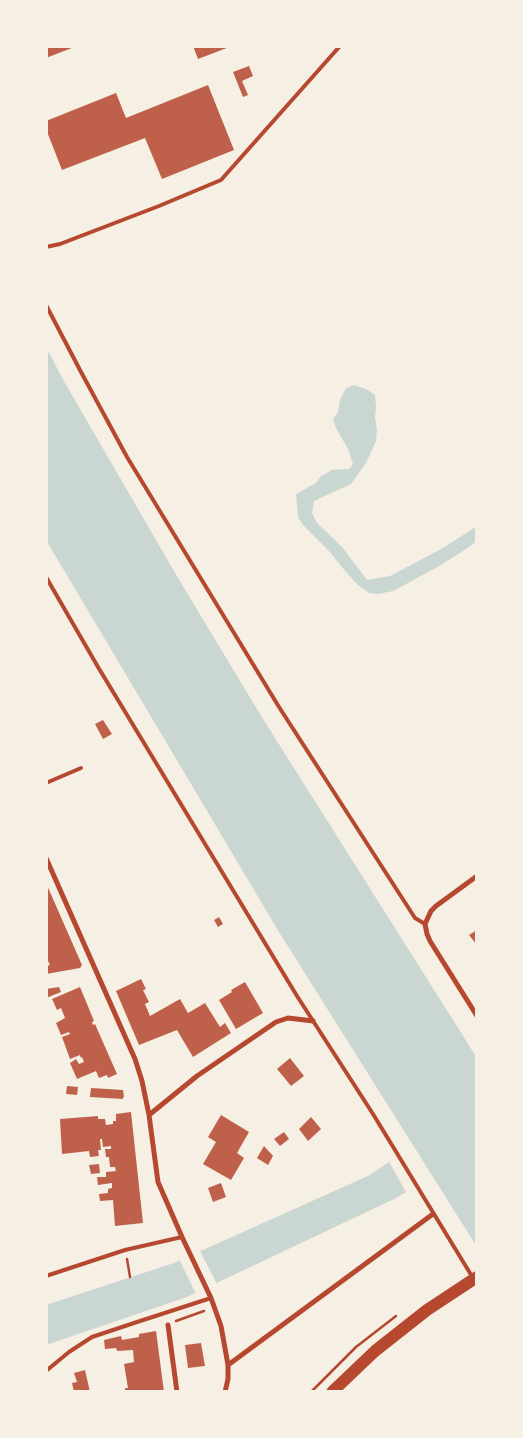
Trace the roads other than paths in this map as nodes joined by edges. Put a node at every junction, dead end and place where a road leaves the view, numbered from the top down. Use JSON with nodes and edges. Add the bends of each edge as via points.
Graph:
{"nodes":[{"id":1,"x":340,"y":46,"type":"edge"},
{"id":2,"x":46,"y":246,"type":"edge"},
{"id":3,"x":46,"y":305,"type":"edge"},
{"id":4,"x":46,"y":577,"type":"edge"},
{"id":5,"x":81,"y":768,"type":"dead end"},
{"id":6,"x":46,"y":783,"type":"edge"},
{"id":7,"x":46,"y":858,"type":"edge"},
{"id":8,"x":477,"y":876,"type":"edge"},
{"id":9,"x":426,"y":924,"type":"junction"},
{"id":10,"x":477,"y":1016,"type":"edge"},
{"id":11,"x":313,"y":1021,"type":"junction"},
{"id":12,"x":149,"y":1116,"type":"junction"},
{"id":13,"x":433,"y":1214,"type":"junction"},
{"id":14,"x":182,"y":1237,"type":"junction"},
{"id":15,"x":46,"y":1276,"type":"edge"},
{"id":16,"x":477,"y":1277,"type":"edge"},
{"id":17,"x":477,"y":1284,"type":"edge"},
{"id":18,"x":211,"y":1298,"type":"junction"},
{"id":19,"x":168,"y":1326,"type":"dead end"},
{"id":20,"x":228,"y":1365,"type":"junction"},
{"id":21,"x":46,"y":1371,"type":"edge"},
{"id":22,"x":177,"y":1392,"type":"edge"},
{"id":23,"x":225,"y":1392,"type":"edge"},
{"id":24,"x":332,"y":1392,"type":"edge"}],
"edges":[{"from":1,"to":2,"type":"lane","via":[[221,180],[60,244]]},
{"from":3,"to":9,"type":"lane","via":[[127,456],[279,707],[415,918]]},
{"from":4,"to":11,"type":"lane"},
{"from":5,"to":6,"type":"lane"},
{"from":7,"to":12,"type":"street","via":[[135,1059]]},
{"from":8,"to":9,"type":"street","via":[[436,906]]},
{"from":9,"to":10,"type":"street","via":[[430,941]]},
{"from":11,"to":12,"type":"street","via":[[288,1018],[276,1022],[196,1076]]},
{"from":11,"to":13,"type":"lane"},
{"from":12,"to":14,"type":"street","via":[[158,1182]]},
{"from":13,"to":17,"type":"lane"},
{"from":13,"to":20,"type":"street"},
{"from":14,"to":15,"type":"lane","via":[[126,1250]]},
{"from":14,"to":18,"type":"street"},
{"from":16,"to":24,"type":"main road","via":[[427,1310]]},
{"from":18,"to":20,"type":"street","via":[[221,1326]]},
{"from":18,"to":21,"type":"lane","via":[[92,1338]]},
{"from":19,"to":22,"type":"street"},
{"from":20,"to":23,"type":"street"}]}
